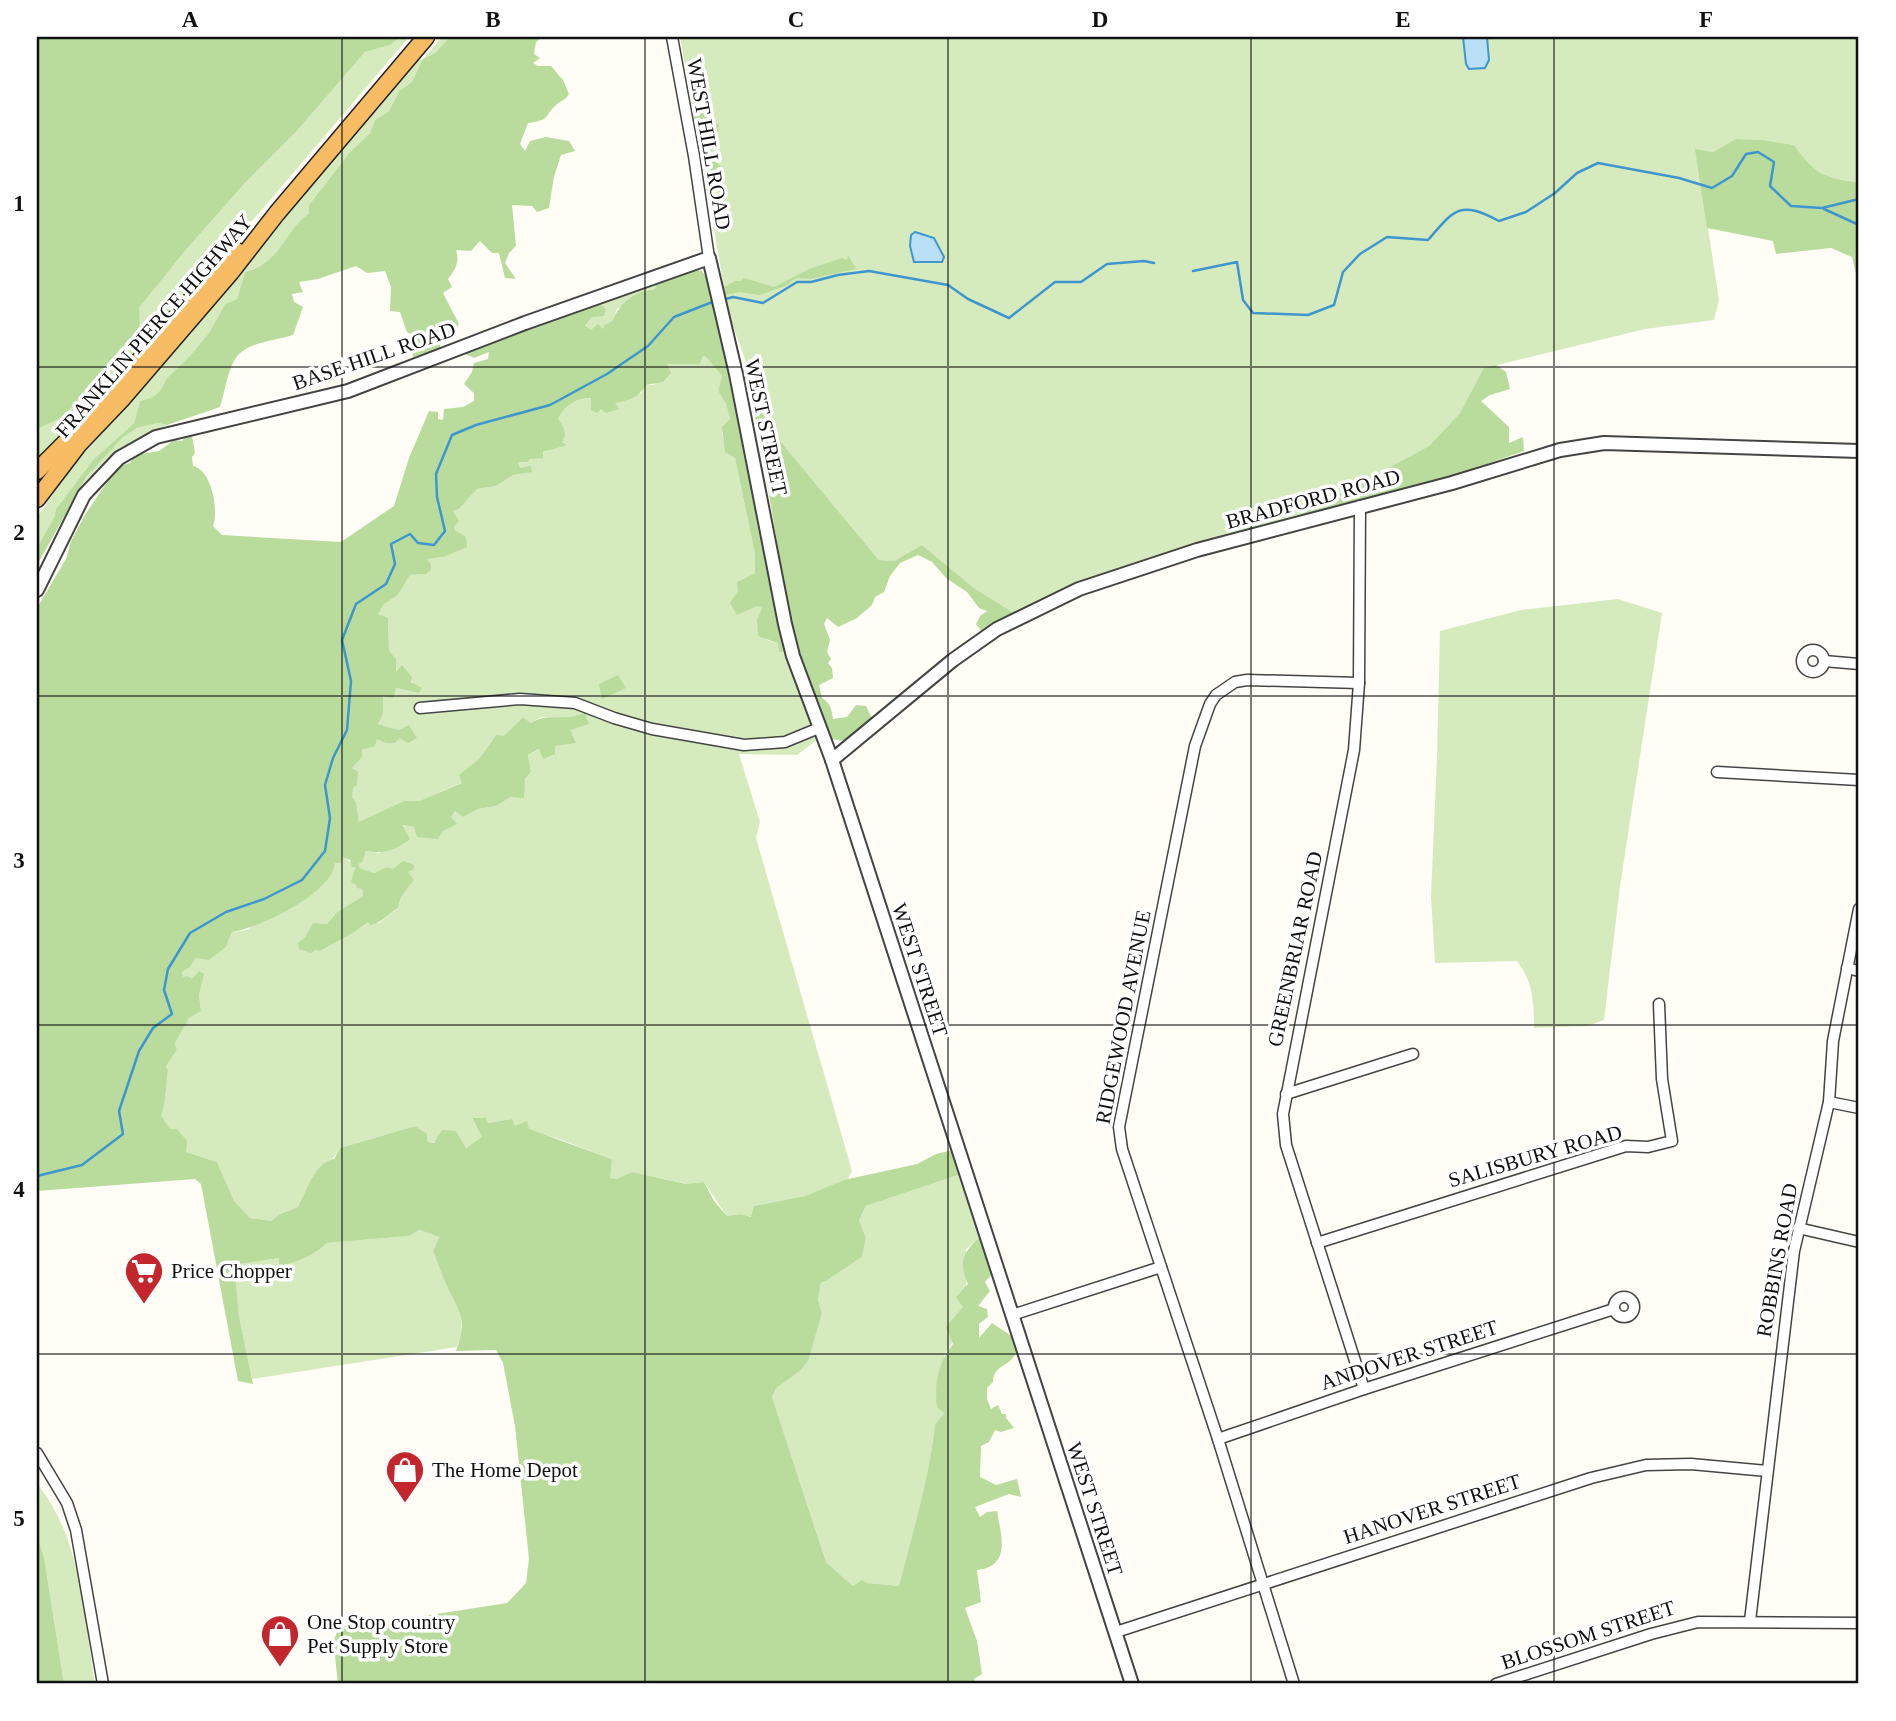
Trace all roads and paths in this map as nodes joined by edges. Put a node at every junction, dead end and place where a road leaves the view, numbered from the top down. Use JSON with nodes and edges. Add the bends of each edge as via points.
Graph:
{"nodes":[{"id":1,"x":426,"y":37,"type":"edge"},
{"id":2,"x":671,"y":37,"type":"edge"},
{"id":3,"x":277,"y":213,"type":"junction"},
{"id":4,"x":709,"y":258,"type":"junction"},
{"id":5,"x":1859,"y":451,"type":"edge"},
{"id":6,"x":37,"y":471,"type":"edge"},
{"id":7,"x":37,"y":499,"type":"edge"},
{"id":8,"x":1360,"y":506,"type":"junction"},
{"id":9,"x":37,"y":590,"type":"edge"},
{"id":10,"x":1824,"y":661,"type":"dead end"},
{"id":11,"x":1859,"y":664,"type":"edge"},
{"id":12,"x":1359,"y":683,"type":"junction"},
{"id":13,"x":420,"y":708,"type":"dead end"},
{"id":14,"x":819,"y":728,"type":"junction"},
{"id":15,"x":832,"y":760,"type":"junction"},
{"id":16,"x":1717,"y":772,"type":"dead end"},
{"id":17,"x":1859,"y":780,"type":"edge"},
{"id":18,"x":1859,"y":909,"type":"edge"},
{"id":19,"x":1847,"y":968,"type":"junction"},
{"id":20,"x":1859,"y":971,"type":"edge"},
{"id":21,"x":1659,"y":1004,"type":"dead end"},
{"id":22,"x":1413,"y":1054,"type":"dead end"},
{"id":23,"x":1286,"y":1094,"type":"junction"},
{"id":24,"x":1829,"y":1102,"type":"junction"},
{"id":25,"x":1859,"y":1108,"type":"edge"},
{"id":26,"x":1798,"y":1228,"type":"junction"},
{"id":27,"x":1859,"y":1242,"type":"edge"},
{"id":28,"x":1317,"y":1243,"type":"junction"},
{"id":29,"x":1161,"y":1267,"type":"junction"},
{"id":30,"x":1614,"y":1309,"type":"dead end"},
{"id":31,"x":1012,"y":1315,"type":"junction"},
{"id":32,"x":1364,"y":1389,"type":"junction"},
{"id":33,"x":1218,"y":1439,"type":"junction"},
{"id":34,"x":39,"y":1458,"type":"edge"},
{"id":35,"x":1767,"y":1471,"type":"junction"},
{"id":36,"x":1262,"y":1585,"type":"junction"},
{"id":37,"x":1750,"y":1621,"type":"junction"},
{"id":38,"x":1859,"y":1623,"type":"edge"},
{"id":39,"x":1116,"y":1632,"type":"junction"},
{"id":40,"x":103,"y":1684,"type":"edge"},
{"id":41,"x":1132,"y":1684,"type":"edge"},
{"id":42,"x":1294,"y":1684,"type":"edge"},
{"id":43,"x":1496,"y":1684,"type":"edge"}],
"edges":[{"from":1,"to":3,"type":"highway","name":"FRANKLIN PIERCE HIGHWAY"},
{"from":2,"to":4,"type":"street","name":"WEST HILL ROAD"},
{"from":3,"to":6,"type":"highway","name":"FRANKLIN PIERCE HIGHWAY","via":[[220,267],[95,413]]},
{"from":3,"to":7,"type":"highway","name":"FRANKLIN PIERCE HIGHWAY"},
{"from":4,"to":9,"type":"street","name":"BASE HILL ROAD","via":[[348,391],[156,437],[119,458],[84,495]]},
{"from":4,"to":14,"type":"street","name":"WEST STREET","via":[[785,624]]},
{"from":5,"to":8,"type":"street","name":"BRADFORD ROAD","via":[[1604,443],[1560,450]]},
{"from":8,"to":12,"type":"street","name":"GREENBRIAR ROAD"},
{"from":8,"to":15,"type":"street","name":"BRADFORD ROAD","via":[[1197,550],[1059,597],[964,652]]},
{"from":10,"to":11,"type":"street"},
{"from":12,"to":23,"type":"street","name":"GREENBRIAR ROAD","via":[[1351,775]]},
{"from":12,"to":29,"type":"street","name":"RIDGEWOOD AVENUE","via":[[1235,682],[1216,695],[1199,728],[1118,1127]]},
{"from":13,"to":14,"type":"street","via":[[520,699],[575,703],[652,729],[744,745],[785,742]]},
{"from":14,"to":15,"type":"street","name":"WEST STREET"},
{"from":15,"to":31,"type":"street","name":"WEST STREET"},
{"from":16,"to":17,"type":"street"},
{"from":18,"to":19,"type":"street","name":"ROBBINS ROAD"},
{"from":19,"to":20,"type":"street"},
{"from":19,"to":24,"type":"street","name":"ROBBINS ROAD","via":[[1833,1041]]},
{"from":21,"to":28,"type":"street","name":"SALISBURY ROAD","via":[[1662,1079],[1672,1141],[1626,1146]]},
{"from":22,"to":23,"type":"street"},
{"from":23,"to":28,"type":"street","name":"GREENBRIAR ROAD","via":[[1286,1145]]},
{"from":24,"to":25,"type":"street"},
{"from":24,"to":26,"type":"street","name":"ROBBINS ROAD"},
{"from":26,"to":27,"type":"street"},
{"from":26,"to":35,"type":"street","name":"ROBBINS ROAD"},
{"from":28,"to":32,"type":"street","name":"GREENBRIAR ROAD"},
{"from":29,"to":31,"type":"street"},
{"from":29,"to":33,"type":"street","name":"RIDGEWOOD AVENUE"},
{"from":30,"to":32,"type":"street","name":"ANDOVER STREET"},
{"from":31,"to":39,"type":"street","name":"WEST STREET"},
{"from":32,"to":33,"type":"street","name":"ANDOVER STREET"},
{"from":33,"to":36,"type":"street","name":"RIDGEWOOD AVENUE"},
{"from":34,"to":40,"type":"street","via":[[76,1530]]},
{"from":35,"to":36,"type":"street","name":"HANOVER STREET","via":[[1646,1465],[1591,1478]]},
{"from":35,"to":37,"type":"street","name":"ROBBINS ROAD"},
{"from":36,"to":39,"type":"street","name":"HANOVER STREET"},
{"from":36,"to":42,"type":"street","name":"RIDGEWOOD AVENUE"},
{"from":37,"to":38,"type":"street","name":"BLOSSOM STREET"},
{"from":37,"to":43,"type":"street","name":"BLOSSOM STREET","via":[[1683,1624]]},
{"from":39,"to":41,"type":"street","name":"WEST STREET"}]}
